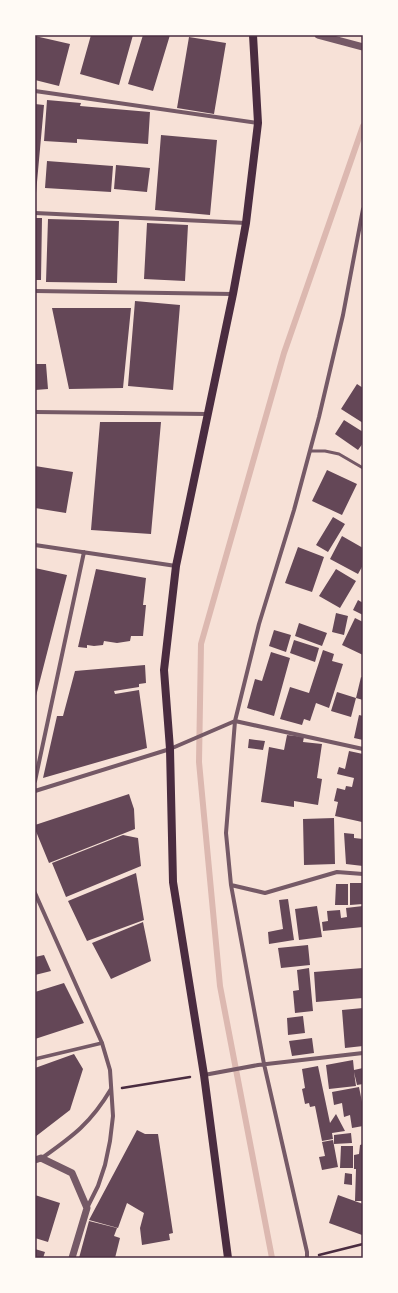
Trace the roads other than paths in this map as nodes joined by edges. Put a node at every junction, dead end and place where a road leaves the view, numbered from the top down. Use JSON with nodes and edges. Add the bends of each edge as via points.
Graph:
{"nodes":[{"id":1,"x":253,"y":35,"type":"edge"},
{"id":2,"x":318,"y":35,"type":"edge"},
{"id":3,"x":363,"y":47,"type":"edge"},
{"id":4,"x":35,"y":91,"type":"edge"},
{"id":5,"x":258,"y":123,"type":"junction"},
{"id":6,"x":363,"y":209,"type":"edge"},
{"id":7,"x":35,"y":214,"type":"edge"},
{"id":8,"x":246,"y":223,"type":"junction"},
{"id":9,"x":35,"y":291,"type":"edge"},
{"id":10,"x":233,"y":294,"type":"junction"},
{"id":11,"x":35,"y":412,"type":"edge"},
{"id":12,"x":208,"y":414,"type":"junction"},
{"id":13,"x":310,"y":451,"type":"junction"},
{"id":14,"x":363,"y":468,"type":"edge"},
{"id":15,"x":35,"y":545,"type":"edge"},
{"id":16,"x":84,"y":552,"type":"junction"},
{"id":17,"x":176,"y":566,"type":"junction"},
{"id":18,"x":235,"y":721,"type":"junction"},
{"id":19,"x":170,"y":749,"type":"junction"},
{"id":20,"x":363,"y":749,"type":"edge"},
{"id":21,"x":35,"y":781,"type":"edge"},
{"id":22,"x":35,"y":790,"type":"edge"},
{"id":23,"x":363,"y":874,"type":"edge"},
{"id":24,"x":231,"y":885,"type":"junction"},
{"id":25,"x":35,"y":893,"type":"edge"},
{"id":26,"x":102,"y":1043,"type":"junction"},
{"id":27,"x":363,"y":1053,"type":"edge"},
{"id":28,"x":35,"y":1059,"type":"edge"},
{"id":29,"x":264,"y":1064,"type":"junction"},
{"id":30,"x":204,"y":1075,"type":"junction"},
{"id":31,"x":111,"y":1089,"type":"junction"},
{"id":32,"x":38,"y":1159,"type":"edge"},
{"id":33,"x":88,"y":1208,"type":"junction"},
{"id":34,"x":72,"y":1258,"type":"edge"},
{"id":35,"x":228,"y":1258,"type":"edge"},
{"id":36,"x":307,"y":1258,"type":"edge"}],
"edges":[{"from":1,"to":5,"type":"main road"},
{"from":2,"to":3,"type":"street"},
{"from":4,"to":5,"type":"street"},
{"from":5,"to":8,"type":"main road"},
{"from":6,"to":13,"type":"street","via":[[343,315]]},
{"from":7,"to":8,"type":"street"},
{"from":8,"to":10,"type":"main road"},
{"from":9,"to":10,"type":"street"},
{"from":10,"to":12,"type":"main road"},
{"from":11,"to":12,"type":"street"},
{"from":12,"to":17,"type":"main road"},
{"from":13,"to":14,"type":"lane","via":[[339,454]]},
{"from":13,"to":18,"type":"street","via":[[259,624]]},
{"from":15,"to":16,"type":"street"},
{"from":16,"to":17,"type":"street"},
{"from":16,"to":21,"type":"street"},
{"from":17,"to":19,"type":"main road","via":[[164,670]]},
{"from":18,"to":19,"type":"street"},
{"from":18,"to":20,"type":"street"},
{"from":18,"to":24,"type":"street","via":[[226,833]]},
{"from":19,"to":22,"type":"street"},
{"from":19,"to":30,"type":"main road","via":[[173,882]]},
{"from":23,"to":24,"type":"street","via":[[337,872],[265,892]]},
{"from":24,"to":29,"type":"street"},
{"from":25,"to":26,"type":"street"},
{"from":26,"to":28,"type":"street"},
{"from":26,"to":31,"type":"street","via":[[110,1070]]},
{"from":27,"to":29,"type":"street"},
{"from":29,"to":30,"type":"street"},
{"from":29,"to":36,"type":"street"},
{"from":30,"to":35,"type":"main road"},
{"from":31,"to":32,"type":"street","via":[[96,1113],[82,1128]]},
{"from":31,"to":33,"type":"street","via":[[113,1116],[105,1165]]},
{"from":32,"to":33,"type":"street","via":[[72,1173]]},
{"from":33,"to":34,"type":"street"}]}
